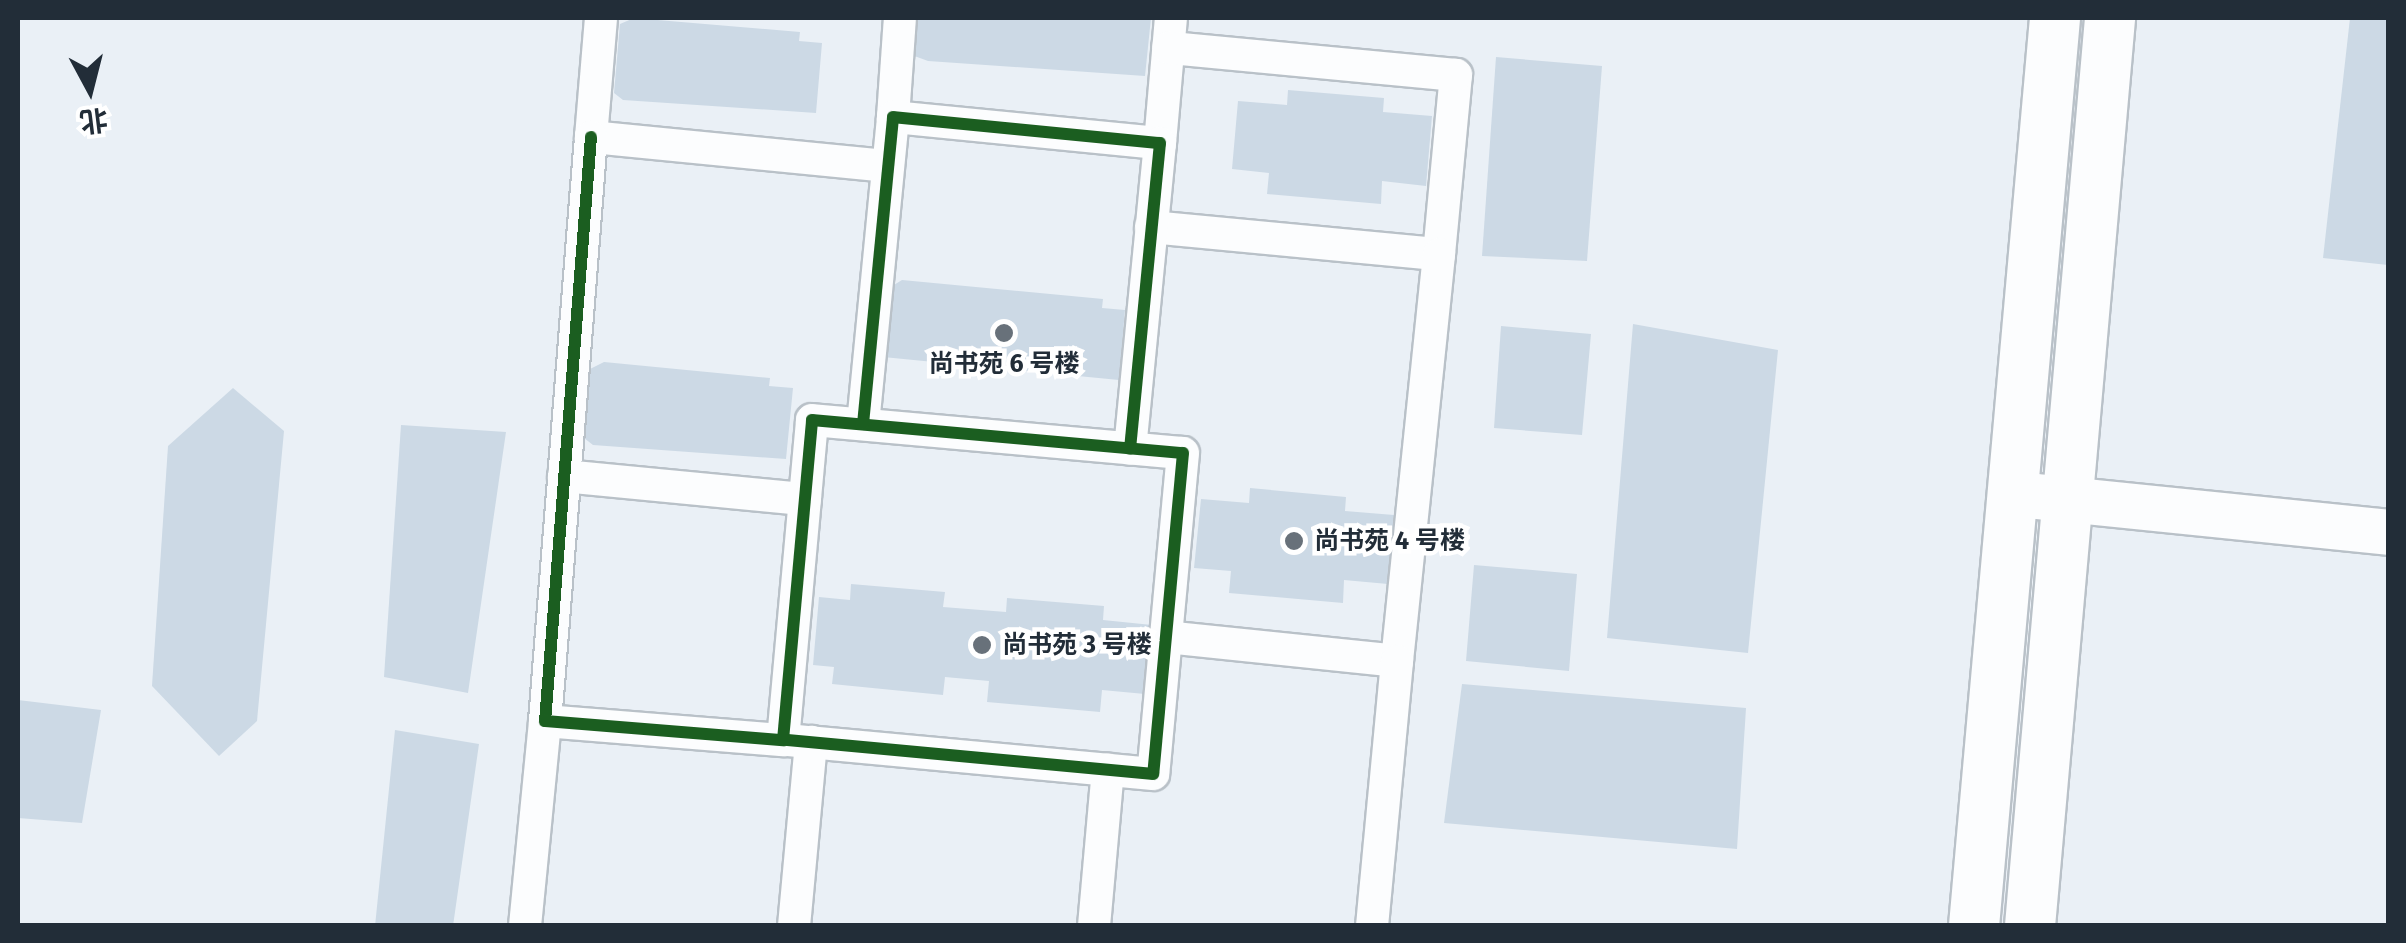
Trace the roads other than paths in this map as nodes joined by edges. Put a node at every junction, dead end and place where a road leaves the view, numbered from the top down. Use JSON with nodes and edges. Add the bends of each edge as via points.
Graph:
{"nodes":[{"id":1,"x":601,"y":18,"type":"edge"},
{"id":2,"x":900,"y":18,"type":"edge"},
{"id":3,"x":2056,"y":18,"type":"edge"},
{"id":4,"x":2110,"y":18,"type":"edge"},
{"id":5,"x":1170,"y":33,"type":"edge"},
{"id":6,"x":893,"y":118,"type":"junction"},
{"id":7,"x":591,"y":137,"type":"junction"},
{"id":8,"x":1160,"y":142,"type":"junction"},
{"id":9,"x":888,"y":166,"type":"junction"},
{"id":10,"x":1151,"y":227,"type":"junction"},
{"id":11,"x":1440,"y":254,"type":"junction"},
{"id":12,"x":863,"y":424,"type":"junction"},
{"id":13,"x":1130,"y":448,"type":"junction"},
{"id":14,"x":564,"y":476,"type":"junction"},
{"id":15,"x":2016,"y":494,"type":"junction"},
{"id":16,"x":805,"y":499,"type":"junction"},
{"id":17,"x":2069,"y":500,"type":"junction"},
{"id":18,"x":2388,"y":532,"type":"edge"},
{"id":19,"x":1166,"y":637,"type":"junction"},
{"id":20,"x":1397,"y":661,"type":"junction"},
{"id":21,"x":544,"y":721,"type":"junction"},
{"id":22,"x":797,"y":741,"type":"junction"},
{"id":23,"x":1108,"y":770,"type":"junction"},
{"id":24,"x":525,"y":926,"type":"edge"},
{"id":25,"x":794,"y":926,"type":"edge"},
{"id":26,"x":1094,"y":926,"type":"edge"},
{"id":27,"x":1372,"y":926,"type":"edge"},
{"id":28,"x":1974,"y":926,"type":"edge"},
{"id":29,"x":2030,"y":926,"type":"edge"}],
"edges":[{"from":1,"to":7,"type":"street"},
{"from":2,"to":6,"type":"street"},
{"from":3,"to":15,"type":"main road"},
{"from":4,"to":17,"type":"main road"},
{"from":5,"to":8,"type":"street"},
{"from":5,"to":11,"type":"street","via":[[1456,74]]},
{"from":6,"to":8,"type":"street"},
{"from":6,"to":9,"type":"street"},
{"from":7,"to":9,"type":"street"},
{"from":7,"to":14,"type":"street"},
{"from":8,"to":10,"type":"street"},
{"from":9,"to":12,"type":"street"},
{"from":10,"to":11,"type":"street"},
{"from":10,"to":13,"type":"street"},
{"from":11,"to":20,"type":"street"},
{"from":12,"to":13,"type":"street"},
{"from":12,"to":16,"type":"street","via":[[812,420]]},
{"from":13,"to":19,"type":"street","via":[[1183,454]]},
{"from":14,"to":16,"type":"street"},
{"from":14,"to":21,"type":"street"},
{"from":15,"to":17,"type":"street"},
{"from":15,"to":28,"type":"main road"},
{"from":16,"to":22,"type":"street"},
{"from":17,"to":18,"type":"street"},
{"from":17,"to":29,"type":"main road"},
{"from":19,"to":20,"type":"street"},
{"from":19,"to":23,"type":"street","via":[[1153,774]]},
{"from":20,"to":27,"type":"street"},
{"from":21,"to":22,"type":"street"},
{"from":21,"to":24,"type":"street"},
{"from":22,"to":23,"type":"street"},
{"from":22,"to":25,"type":"street"},
{"from":23,"to":26,"type":"street"}]}
